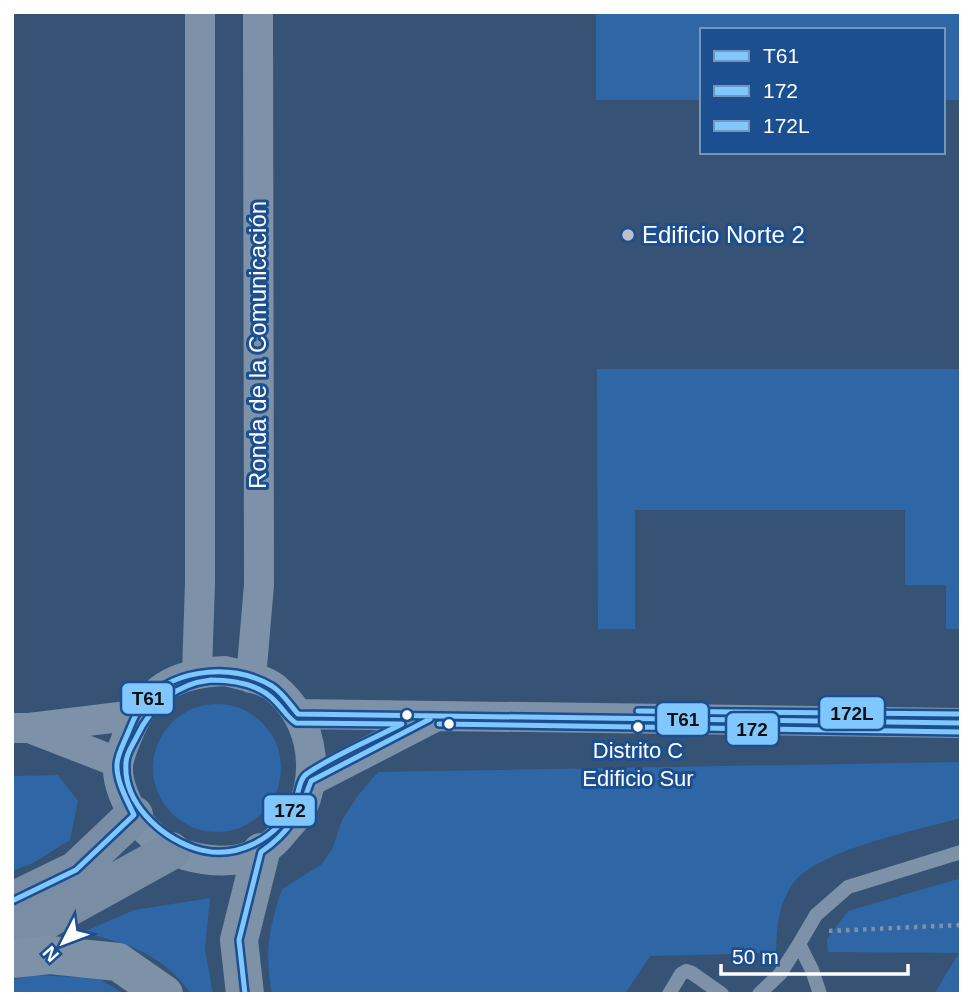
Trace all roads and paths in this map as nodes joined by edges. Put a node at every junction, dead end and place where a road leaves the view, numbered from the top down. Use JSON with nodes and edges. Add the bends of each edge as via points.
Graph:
{"nodes":[{"id":1,"x":200,"y":12,"type":"edge"},
{"id":2,"x":258,"y":12,"type":"edge"},
{"id":3,"x":197,"y":672,"type":"junction"},
{"id":4,"x":251,"y":678,"type":"junction"},
{"id":5,"x":298,"y":714,"type":"junction"},
{"id":6,"x":136,"y":715,"type":"junction"},
{"id":7,"x":438,"y":715,"type":"junction"},
{"id":8,"x":961,"y":723,"type":"edge"},
{"id":9,"x":21,"y":728,"type":"edge"},
{"id":10,"x":117,"y":762,"type":"junction"},
{"id":11,"x":311,"y":781,"type":"junction"},
{"id":12,"x":134,"y":815,"type":"junction"},
{"id":13,"x":171,"y":851,"type":"junction"},
{"id":14,"x":261,"y":852,"type":"junction"},
{"id":15,"x":961,"y":852,"type":"edge"},
{"id":16,"x":12,"y":901,"type":"edge"},
{"id":17,"x":961,"y":925,"type":"edge"},
{"id":18,"x":802,"y":938,"type":"junction"},
{"id":19,"x":12,"y":939,"type":"edge"},
{"id":20,"x":12,"y":959,"type":"edge"},
{"id":21,"x":164,"y":994,"type":"edge"},
{"id":22,"x":245,"y":994,"type":"edge"},
{"id":23,"x":669,"y":994,"type":"edge"},
{"id":24,"x":722,"y":994,"type":"edge"},
{"id":25,"x":759,"y":994,"type":"edge"},
{"id":26,"x":820,"y":994,"type":"edge"}],
"edges":[{"from":1,"to":3,"type":"street"},
{"from":2,"to":4,"type":"street","name":"Ronda de la Comunicación","via":[[259,585]]},
{"from":3,"to":4,"type":"street","via":[[225,671]]},
{"from":3,"to":6,"type":"street","via":[[155,694]]},
{"from":4,"to":5,"type":"street","via":[[274,687]]},
{"from":5,"to":7,"type":"street"},
{"from":5,"to":11,"type":"street","via":[[311,748]]},
{"from":6,"to":9,"type":"street"},
{"from":6,"to":10,"type":"street"},
{"from":7,"to":8,"type":"street"},
{"from":7,"to":11,"type":"street"},
{"from":9,"to":10,"type":"street"},
{"from":10,"to":12,"type":"street","via":[[122,793]]},
{"from":11,"to":14,"type":"street","via":[[301,811]]},
{"from":12,"to":13,"type":"street"},
{"from":12,"to":16,"type":"street","via":[[76,870]]},
{"from":13,"to":14,"type":"street","via":[[208,862]]},
{"from":13,"to":19,"type":"street"},
{"from":14,"to":22,"type":"highway","via":[[239,940]]},
{"from":15,"to":18,"type":"lane","via":[[848,887],[816,915]]},
{"from":17,"to":18,"type":"path"},
{"from":18,"to":25,"type":"lane","via":[[780,974]]},
{"from":18,"to":26,"type":"lane"},
{"from":20,"to":21,"type":"highway","via":[[50,955],[118,962]]},
{"from":23,"to":24,"type":"lane","via":[[686,971]]}]}
